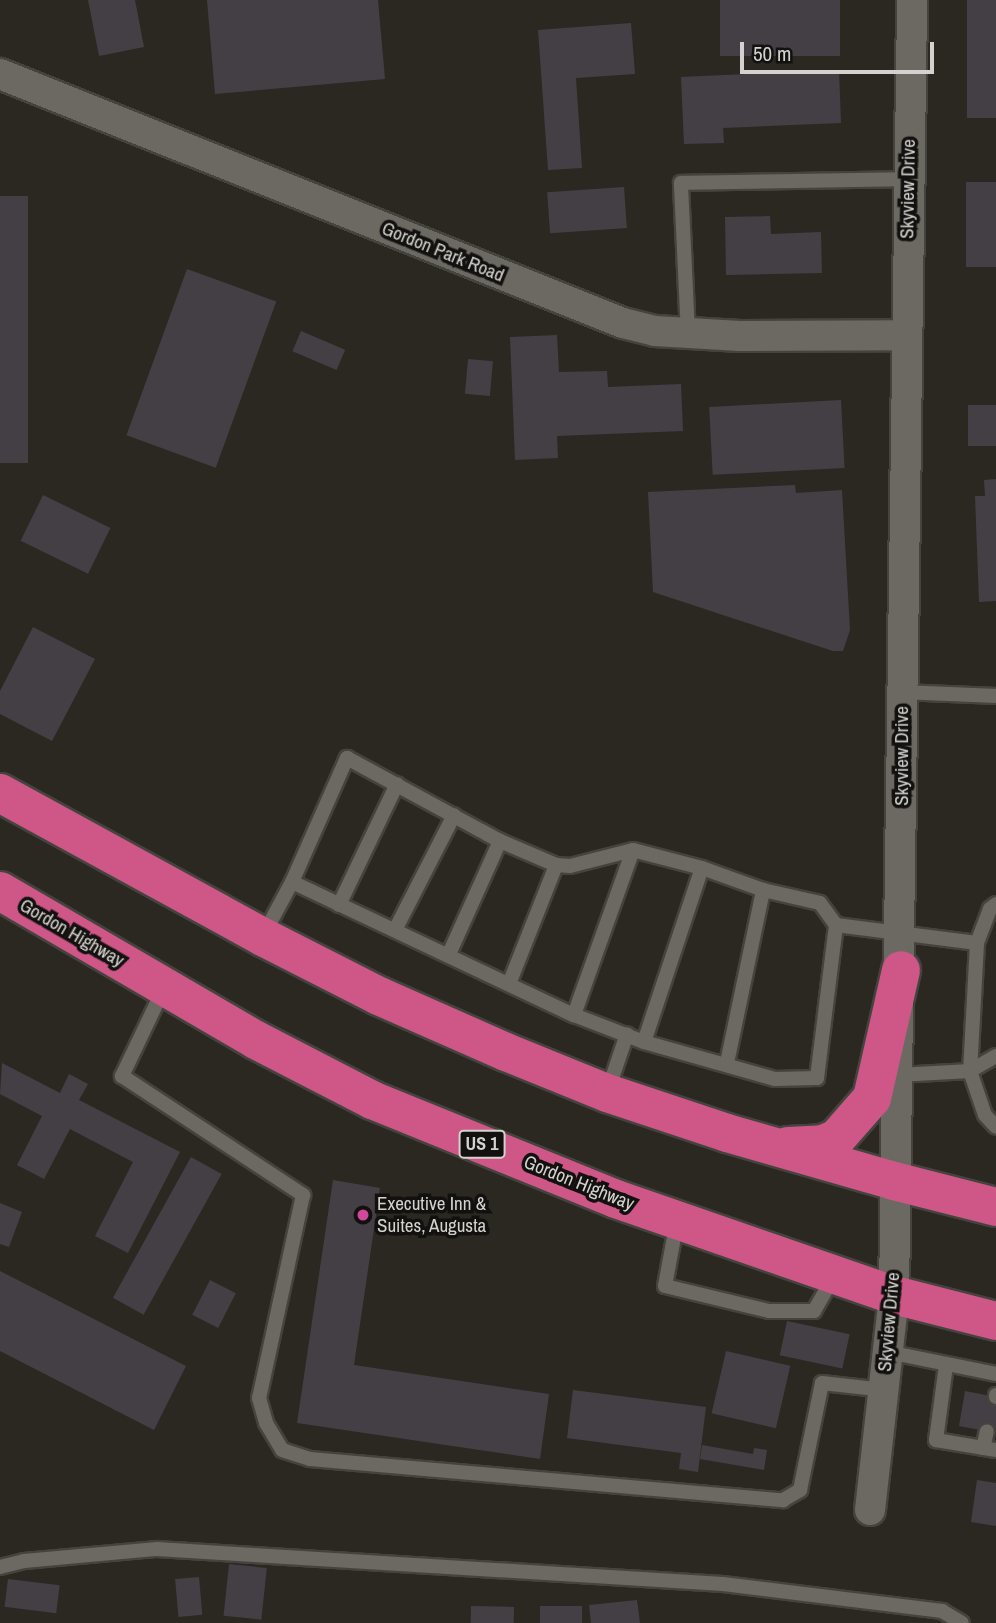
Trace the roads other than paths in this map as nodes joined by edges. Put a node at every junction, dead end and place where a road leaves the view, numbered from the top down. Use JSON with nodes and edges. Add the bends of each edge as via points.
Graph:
{"nodes":[{"id":1,"x":912,"y":0,"type":"edge"},
{"id":2,"x":0,"y":74,"type":"edge"},
{"id":3,"x":909,"y":178,"type":"junction"},
{"id":4,"x":688,"y":334,"type":"junction"},
{"id":5,"x":905,"y":335,"type":"junction"},
{"id":6,"x":902,"y":692,"type":"junction"},
{"id":7,"x":996,"y":696,"type":"edge"},
{"id":8,"x":397,"y":784,"type":"junction"},
{"id":9,"x":0,"y":793,"type":"edge"},
{"id":10,"x":454,"y":815,"type":"junction"},
{"id":11,"x":500,"y":841,"type":"junction"},
{"id":12,"x":633,"y":850,"type":"junction"},
{"id":13,"x":556,"y":865,"type":"junction"},
{"id":14,"x":702,"y":868,"type":"junction"},
{"id":15,"x":292,"y":882,"type":"junction"},
{"id":16,"x":763,"y":890,"type":"junction"},
{"id":17,"x":0,"y":891,"type":"edge"},
{"id":18,"x":996,"y":904,"type":"edge"},
{"id":19,"x":339,"y":905,"type":"junction"},
{"id":20,"x":836,"y":925,"type":"junction"},
{"id":21,"x":395,"y":930,"type":"junction"},
{"id":22,"x":263,"y":937,"type":"junction"},
{"id":23,"x":977,"y":943,"type":"junction"},
{"id":24,"x":901,"y":952,"type":"junction"},
{"id":25,"x":449,"y":954,"type":"junction"},
{"id":26,"x":509,"y":984,"type":"junction"},
{"id":27,"x":165,"y":987,"type":"junction"},
{"id":28,"x":574,"y":1015,"type":"junction"},
{"id":29,"x":627,"y":1034,"type":"junction"},
{"id":30,"x":645,"y":1042,"type":"junction"},
{"id":31,"x":996,"y":1056,"type":"edge"},
{"id":32,"x":727,"y":1063,"type":"junction"},
{"id":33,"x":970,"y":1071,"type":"junction"},
{"id":34,"x":898,"y":1075,"type":"junction"},
{"id":35,"x":607,"y":1093,"type":"junction"},
{"id":36,"x":996,"y":1128,"type":"edge"},
{"id":37,"x":776,"y":1147,"type":"junction"},
{"id":38,"x":894,"y":1181,"type":"junction"},
{"id":39,"x":996,"y":1207,"type":"edge"},
{"id":40,"x":677,"y":1220,"type":"junction"},
{"id":41,"x":835,"y":1275,"type":"junction"},
{"id":42,"x":894,"y":1295,"type":"junction"},
{"id":43,"x":996,"y":1321,"type":"edge"},
{"id":44,"x":888,"y":1352,"type":"junction"},
{"id":45,"x":946,"y":1364,"type":"junction"},
{"id":46,"x":996,"y":1374,"type":"edge"},
{"id":47,"x":884,"y":1390,"type":"junction"},
{"id":48,"x":987,"y":1431,"type":"dead end"},
{"id":49,"x":990,"y":1449,"type":"edge"},
{"id":50,"x":870,"y":1510,"type":"dead end"},
{"id":51,"x":0,"y":1567,"type":"edge"},
{"id":52,"x":962,"y":1623,"type":"edge"}],
"edges":[{"from":1,"to":3,"type":"street","name":"Skyview Drive"},
{"from":2,"to":4,"type":"street","name":"Gordon Park Road","via":[[586,310],[655,331]]},
{"from":3,"to":4,"type":"lane","via":[[681,183]]},
{"from":3,"to":5,"type":"street","name":"Skyview Drive"},
{"from":4,"to":5,"type":"street","name":"Gordon Park Road"},
{"from":5,"to":6,"type":"street","name":"Skyview Drive"},
{"from":6,"to":7,"type":"lane"},
{"from":6,"to":24,"type":"street","name":"Skyview Drive"},
{"from":8,"to":10,"type":"lane"},
{"from":8,"to":15,"type":"lane","via":[[347,758]]},
{"from":8,"to":19,"type":"lane"},
{"from":9,"to":22,"type":"highway"},
{"from":10,"to":11,"type":"lane"},
{"from":10,"to":21,"type":"lane"},
{"from":11,"to":13,"type":"lane"},
{"from":11,"to":25,"type":"lane"},
{"from":12,"to":13,"type":"lane","via":[[570,866]]},
{"from":12,"to":14,"type":"lane"},
{"from":12,"to":28,"type":"lane"},
{"from":13,"to":26,"type":"lane"},
{"from":14,"to":16,"type":"lane"},
{"from":14,"to":30,"type":"lane"},
{"from":15,"to":19,"type":"lane"},
{"from":15,"to":22,"type":"lane"},
{"from":16,"to":20,"type":"lane","via":[[820,902]]},
{"from":16,"to":32,"type":"lane"},
{"from":17,"to":27,"type":"highway","name":"Gordon Highway","number":"US 1"},
{"from":18,"to":23,"type":"lane"},
{"from":19,"to":21,"type":"lane"},
{"from":20,"to":24,"type":"lane"},
{"from":20,"to":32,"type":"lane","via":[[817,1078],[775,1079]]},
{"from":21,"to":25,"type":"lane"},
{"from":22,"to":35,"type":"highway","via":[[379,996]]},
{"from":23,"to":24,"type":"lane"},
{"from":23,"to":33,"type":"lane"},
{"from":24,"to":34,"type":"street","name":"Skyview Drive"},
{"from":24,"to":37,"type":"highway","via":[[878,1082],[868,1104],[837,1138],[823,1144]]},
{"from":25,"to":26,"type":"lane"},
{"from":26,"to":28,"type":"lane"},
{"from":27,"to":40,"type":"highway","name":"Gordon Highway","number":"US 1","via":[[372,1100]]},
{"from":27,"to":47,"type":"lane","via":[[122,1076],[303,1195],[259,1398],[266,1423],[282,1450],[310,1460],[783,1500],[800,1490],[822,1383]]},
{"from":28,"to":29,"type":"lane"},
{"from":29,"to":30,"type":"lane"},
{"from":29,"to":35,"type":"lane"},
{"from":30,"to":32,"type":"lane"},
{"from":31,"to":33,"type":"lane"},
{"from":33,"to":34,"type":"lane"},
{"from":33,"to":36,"type":"lane","via":[[985,1115]]},
{"from":34,"to":38,"type":"street","name":"Skyview Drive"},
{"from":35,"to":37,"type":"highway"},
{"from":37,"to":38,"type":"highway"},
{"from":38,"to":39,"type":"highway"},
{"from":38,"to":42,"type":"street","name":"Skyview Drive"},
{"from":40,"to":41,"type":"highway","name":"Gordon Highway","number":"US 1"},
{"from":40,"to":41,"type":"lane","via":[[665,1286],[769,1311],[814,1311]]},
{"from":41,"to":42,"type":"highway","name":"Gordon Highway","number":"US 1"},
{"from":42,"to":43,"type":"highway","name":"Gordon Highway","number":"US 1"},
{"from":42,"to":44,"type":"street","name":"Skyview Drive"},
{"from":44,"to":45,"type":"lane"},
{"from":44,"to":47,"type":"street","name":"Skyview Drive"},
{"from":45,"to":46,"type":"lane"},
{"from":45,"to":49,"type":"lane","via":[[936,1440]]},
{"from":47,"to":50,"type":"street","name":"Skyview Drive"},
{"from":48,"to":49,"type":"lane"},
{"from":51,"to":52,"type":"lane","via":[[38,1559],[157,1549],[723,1584],[942,1611]]}]}
